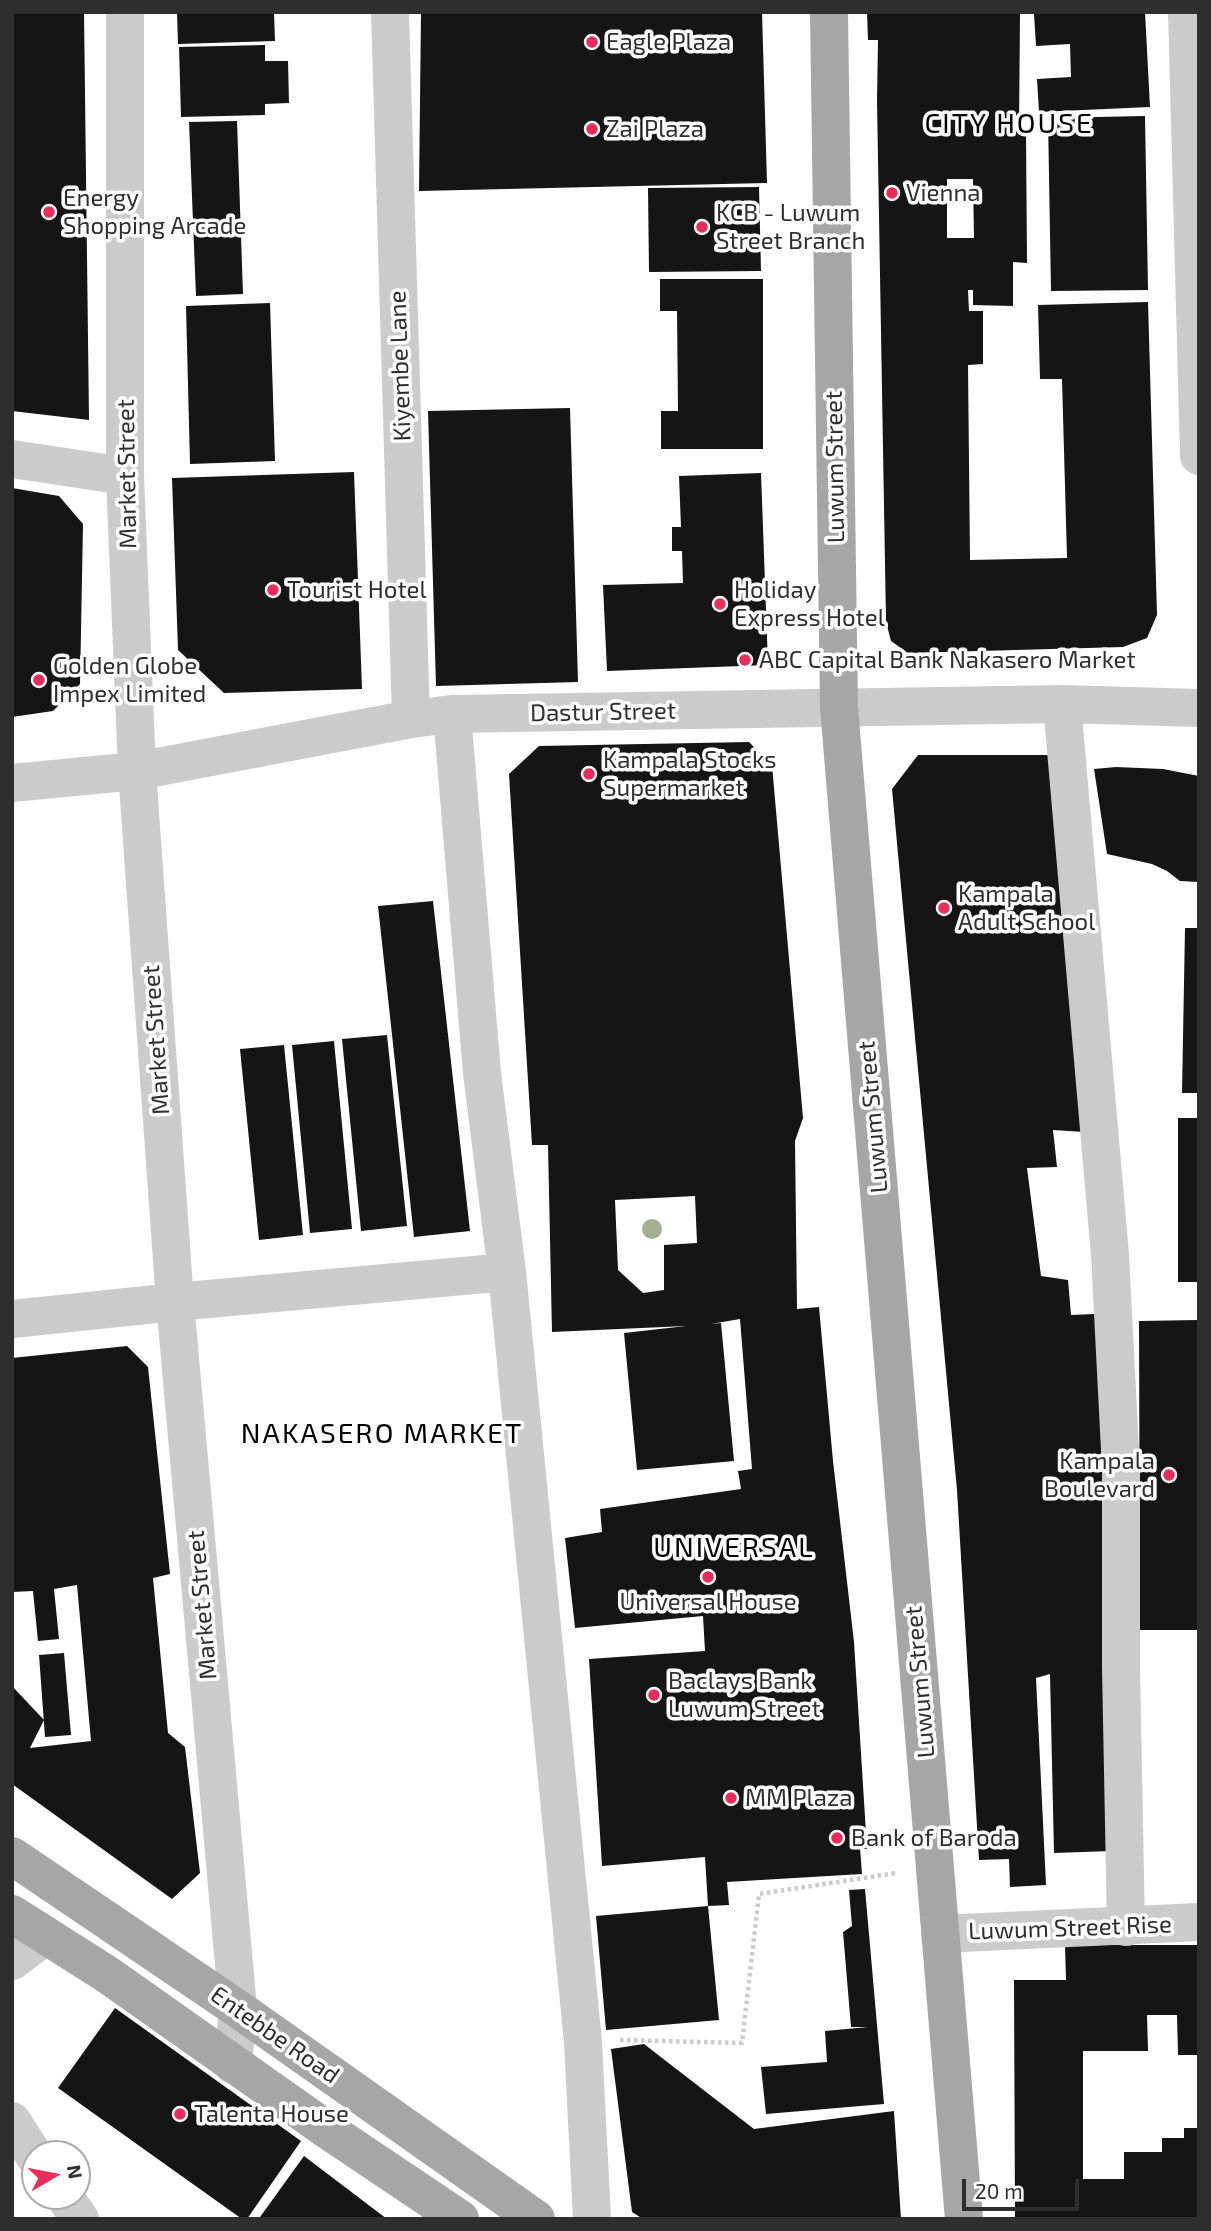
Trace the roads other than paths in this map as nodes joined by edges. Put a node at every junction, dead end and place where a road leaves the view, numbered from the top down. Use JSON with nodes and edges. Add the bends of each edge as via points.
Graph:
{"nodes":[{"id":1,"x":125,"y":12,"type":"edge"},
{"id":2,"x":390,"y":12,"type":"edge"},
{"id":3,"x":829,"y":12,"type":"edge"},
{"id":4,"x":1187,"y":12,"type":"edge"},
{"id":5,"x":1199,"y":456,"type":"edge"},
{"id":6,"x":12,"y":459,"type":"edge"},
{"id":7,"x":125,"y":476,"type":"junction"},
{"id":8,"x":1062,"y":704,"type":"junction"},
{"id":9,"x":839,"y":707,"type":"junction"},
{"id":10,"x":1199,"y":708,"type":"edge"},
{"id":11,"x":452,"y":714,"type":"junction"},
{"id":12,"x":411,"y":719,"type":"junction"},
{"id":13,"x":137,"y":771,"type":"junction"},
{"id":14,"x":12,"y":783,"type":"edge"},
{"id":15,"x":507,"y":1272,"type":"junction"},
{"id":16,"x":175,"y":1302,"type":"junction"},
{"id":17,"x":12,"y":1319,"type":"edge"},
{"id":18,"x":12,"y":1856,"type":"edge"},
{"id":19,"x":12,"y":1914,"type":"edge"},
{"id":20,"x":1199,"y":1922,"type":"edge"},
{"id":21,"x":1126,"y":1927,"type":"junction"},
{"id":22,"x":940,"y":1934,"type":"junction"},
{"id":23,"x":45,"y":1936,"type":"junction"},
{"id":24,"x":12,"y":1961,"type":"edge"},
{"id":25,"x":238,"y":2008,"type":"junction"},
{"id":26,"x":233,"y":2065,"type":"junction"},
{"id":27,"x":12,"y":2121,"type":"edge"},
{"id":28,"x":24,"y":2140,"type":"edge"},
{"id":29,"x":460,"y":2219,"type":"edge"},
{"id":30,"x":536,"y":2219,"type":"edge"},
{"id":31,"x":593,"y":2219,"type":"edge"},
{"id":32,"x":964,"y":2219,"type":"edge"}],
"edges":[{"from":1,"to":7,"type":"street","name":"Market Street"},
{"from":2,"to":12,"type":"street","name":"Kiyembe Lane"},
{"from":3,"to":9,"type":"main road","name":"Luwum Street"},
{"from":4,"to":5,"type":"street"},
{"from":6,"to":7,"type":"street"},
{"from":7,"to":13,"type":"street","name":"Market Street"},
{"from":8,"to":9,"type":"street","name":"Dastur Street"},
{"from":8,"to":10,"type":"street","name":"Dastur Street"},
{"from":8,"to":21,"type":"street","via":[[1112,1295],[1121,1469]]},
{"from":9,"to":11,"type":"street","name":"Dastur Street"},
{"from":9,"to":22,"type":"main road","name":"Luwum Street"},
{"from":11,"to":12,"type":"street","name":"Dastur Street"},
{"from":11,"to":15,"type":"street","via":[[482,1073]]},
{"from":12,"to":13,"type":"street","name":"Dastur Street"},
{"from":13,"to":14,"type":"street","name":"Dastur Street"},
{"from":13,"to":16,"type":"street","name":"Market Street"},
{"from":15,"to":16,"type":"street"},
{"from":15,"to":31,"type":"street","via":[[583,2042]]},
{"from":16,"to":17,"type":"street"},
{"from":16,"to":25,"type":"street","name":"Market Street"},
{"from":18,"to":25,"type":"main road","name":"Entebbe Road"},
{"from":19,"to":23,"type":"main road","name":"Entebbe Road"},
{"from":20,"to":21,"type":"street","name":"Luwum Street Rise"},
{"from":21,"to":22,"type":"street","name":"Luwum Street Rise"},
{"from":22,"to":32,"type":"main road","name":"Luwum Street"},
{"from":23,"to":24,"type":"street"},
{"from":23,"to":26,"type":"main road","name":"Entebbe Road"},
{"from":25,"to":26,"type":"street","name":"Market Street"},
{"from":25,"to":30,"type":"main road","name":"Entebbe Road"},
{"from":26,"to":29,"type":"main road","name":"Entebbe Road"},
{"from":27,"to":28,"type":"street"}]}
